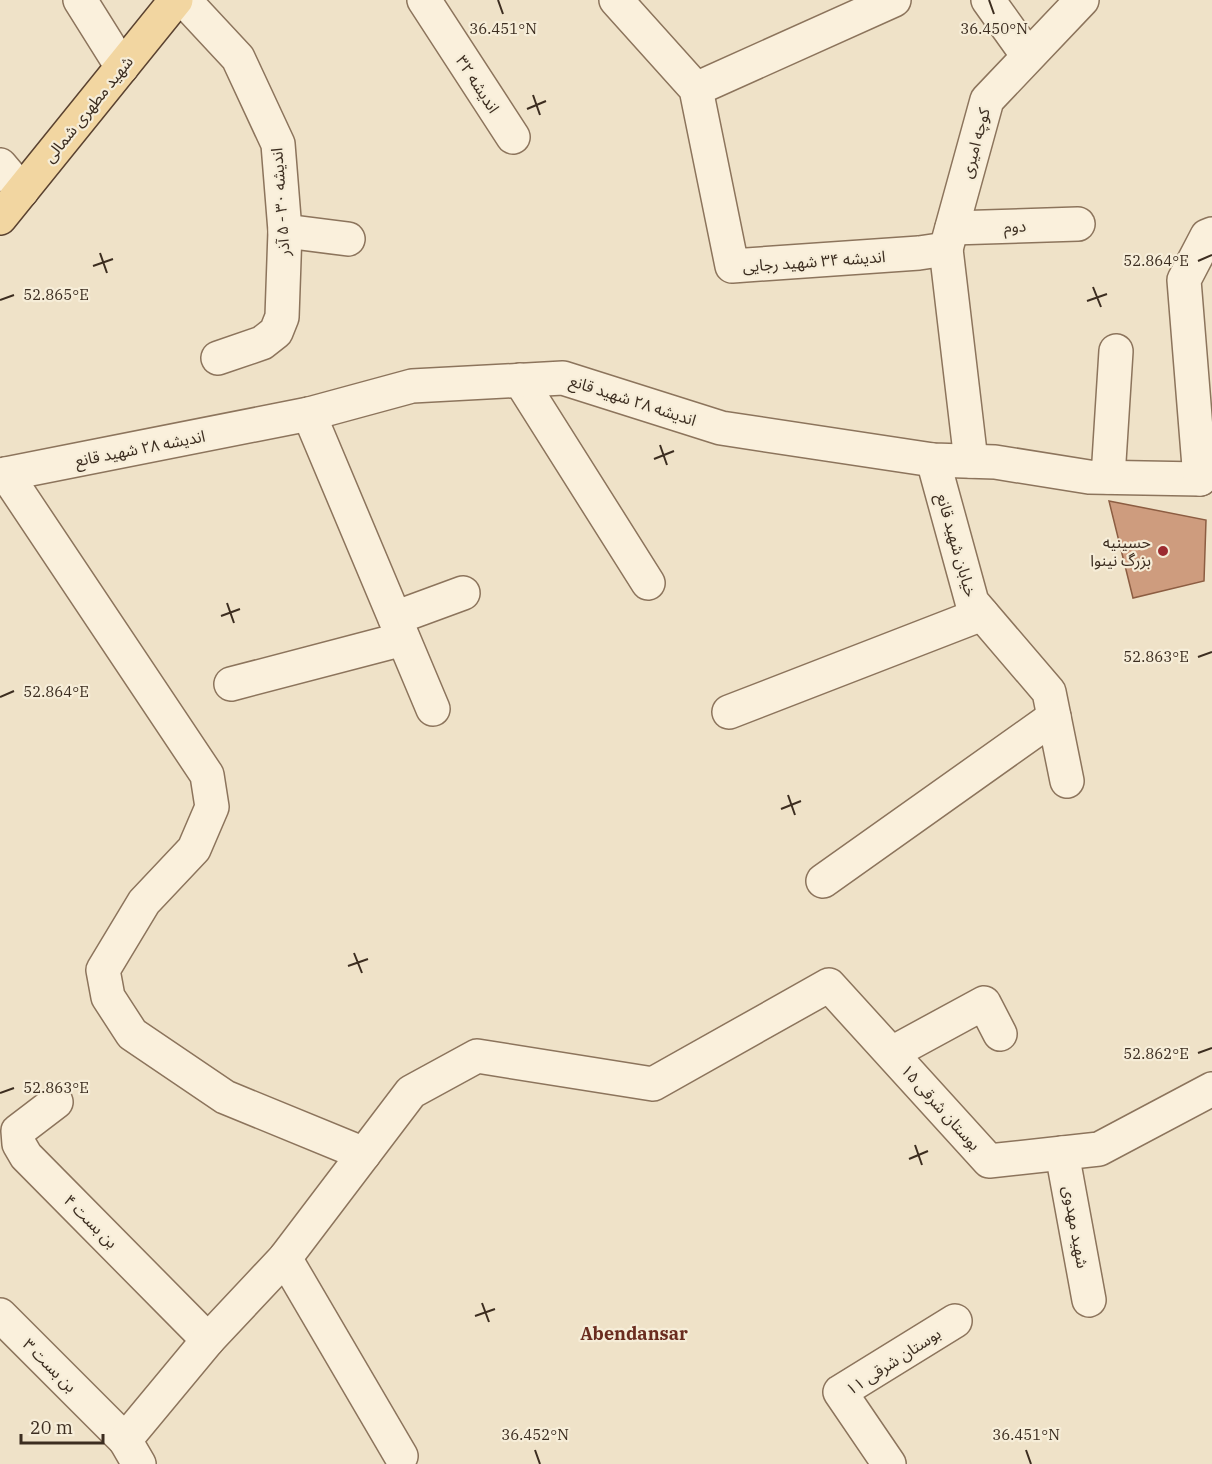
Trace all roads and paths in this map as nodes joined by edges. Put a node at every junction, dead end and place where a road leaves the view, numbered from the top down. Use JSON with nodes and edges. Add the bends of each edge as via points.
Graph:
{"nodes":[{"id":1,"x":80,"y":0,"type":"edge"},
{"id":2,"x":176,"y":0,"type":"edge"},
{"id":3,"x":184,"y":0,"type":"edge"},
{"id":4,"x":424,"y":0,"type":"edge"},
{"id":5,"x":616,"y":0,"type":"edge"},
{"id":6,"x":894,"y":0,"type":"edge"},
{"id":7,"x":988,"y":0,"type":"edge"},
{"id":8,"x":1082,"y":0,"type":"edge"},
{"id":9,"x":1028,"y":56,"type":"junction"},
{"id":10,"x":122,"y":67,"type":"junction"},
{"id":11,"x":696,"y":89,"type":"junction"},
{"id":12,"x":513,"y":137,"type":"dead end"},
{"id":13,"x":0,"y":165,"type":"edge"},
{"id":14,"x":22,"y":191,"type":"junction"},
{"id":15,"x":0,"y":218,"type":"edge"},
{"id":16,"x":1078,"y":224,"type":"dead end"},
{"id":17,"x":285,"y":231,"type":"junction"},
{"id":18,"x":1212,"y":234,"type":"edge"},
{"id":19,"x":348,"y":239,"type":"dead end"},
{"id":20,"x":949,"y":239,"type":"junction"},
{"id":21,"x":1116,"y":351,"type":"dead end"},
{"id":22,"x":218,"y":358,"type":"dead end"},
{"id":23,"x":1201,"y":360,"type":"edge"},
{"id":24,"x":520,"y":380,"type":"junction"},
{"id":25,"x":309,"y":414,"type":"junction"},
{"id":26,"x":933,"y":460,"type":"junction"},
{"id":27,"x":971,"y":461,"type":"junction"},
{"id":28,"x":3,"y":475,"type":"edge"},
{"id":29,"x":1108,"y":477,"type":"junction"},
{"id":30,"x":1206,"y":486,"type":"edge"},
{"id":31,"x":648,"y":583,"type":"dead end"},
{"id":32,"x":463,"y":593,"type":"dead end"},
{"id":33,"x":981,"y":614,"type":"junction"},
{"id":34,"x":399,"y":628,"type":"junction"},
{"id":35,"x":231,"y":684,"type":"dead end"},
{"id":36,"x":433,"y":709,"type":"dead end"},
{"id":37,"x":729,"y":712,"type":"dead end"},
{"id":38,"x":1054,"y":717,"type":"junction"},
{"id":39,"x":1067,"y":781,"type":"dead end"},
{"id":40,"x":823,"y":881,"type":"dead end"},
{"id":41,"x":1000,"y":1034,"type":"dead end"},
{"id":42,"x":892,"y":1053,"type":"junction"},
{"id":43,"x":1212,"y":1089,"type":"edge"},
{"id":44,"x":56,"y":1102,"type":"dead end"},
{"id":45,"x":1062,"y":1153,"type":"junction"},
{"id":46,"x":364,"y":1154,"type":"junction"},
{"id":47,"x":285,"y":1258,"type":"junction"},
{"id":48,"x":1089,"y":1300,"type":"dead end"},
{"id":49,"x":0,"y":1316,"type":"edge"},
{"id":50,"x":955,"y":1321,"type":"dead end"},
{"id":51,"x":208,"y":1340,"type":"junction"},
{"id":52,"x":132,"y":1452,"type":"edge"},
{"id":53,"x":401,"y":1456,"type":"dead end"},
{"id":54,"x":889,"y":1464,"type":"edge"}],
"edges":[{"from":1,"to":10,"type":"street"},
{"from":2,"to":10,"type":"main road","name":"شهید مطهری شمالی"},
{"from":3,"to":17,"type":"street","name":"اندیشه ۳۰ - ۵ آذر","via":[[238,58],[278,144]]},
{"from":4,"to":12,"type":"street","name":"اندیشه ۳۲"},
{"from":5,"to":11,"type":"street"},
{"from":6,"to":11,"type":"street"},
{"from":7,"to":9,"type":"street"},
{"from":8,"to":9,"type":"street","name":"کوچه امیری"},
{"from":9,"to":20,"type":"street","name":"کوچه امیری","via":[[987,100]]},
{"from":10,"to":14,"type":"main road","name":"شهید مطهری شمالی"},
{"from":11,"to":20,"type":"street","name":"اندیشه ۳۴ شهید رجایی","via":[[732,266],[919,254]]},
{"from":13,"to":14,"type":"street"},
{"from":14,"to":15,"type":"main road","name":"شهید مطهری شمالی"},
{"from":16,"to":20,"type":"street","name":"دوم"},
{"from":17,"to":19,"type":"street"},
{"from":17,"to":22,"type":"street","name":"اندیشه ۳۰ - ۵ آذر","via":[[282,317],[276,332],[262,342]]},
{"from":18,"to":23,"type":"street","via":[[1184,280]]},
{"from":20,"to":27,"type":"street"},
{"from":21,"to":29,"type":"street"},
{"from":23,"to":30,"type":"street"},
{"from":24,"to":25,"type":"street","name":"اندیشه ۲۸ شهید قانع","via":[[412,386]]},
{"from":24,"to":26,"type":"street","name":"اندیشه ۲۸ شهید قانع","via":[[562,378],[721,428]]},
{"from":24,"to":31,"type":"street"},
{"from":25,"to":28,"type":"street","name":"اندیشه ۲۸ شهید قانع"},
{"from":25,"to":34,"type":"street"},
{"from":26,"to":27,"type":"street","name":"اندیشه ۲۸ شهید قانع"},
{"from":26,"to":33,"type":"street","name":"خیابان شهید قانع","via":[[972,602]]},
{"from":27,"to":29,"type":"street","name":"اندیشه ۲۸ شهید قانع"},
{"from":28,"to":46,"type":"street","via":[[207,775],[212,807],[194,849],[144,902],[103,970],[108,998],[132,1034],[225,1097]]},
{"from":29,"to":30,"type":"street","name":"اندیشه ۲۸ شهید قانع"},
{"from":32,"to":34,"type":"street"},
{"from":33,"to":37,"type":"street"},
{"from":33,"to":38,"type":"street","name":"خیابان شهید قانع","via":[[1049,692]]},
{"from":34,"to":35,"type":"street"},
{"from":34,"to":36,"type":"street"},
{"from":38,"to":39,"type":"street","name":"خیابان شهید قانع"},
{"from":38,"to":40,"type":"street"},
{"from":41,"to":42,"type":"street","via":[[984,1003]]},
{"from":42,"to":45,"type":"street","name":"بوستان شرقی ۱۵","via":[[989,1161]]},
{"from":42,"to":46,"type":"street","name":"بوستان شرقی ۱۵","via":[[829,985],[653,1083],[477,1056],[411,1092]]},
{"from":43,"to":45,"type":"street","name":"بوستان شرقی ۱۵","via":[[1099,1149]]},
{"from":44,"to":51,"type":"street","name":"بن بست ۴","via":[[18,1131],[19,1144],[26,1156]]},
{"from":45,"to":48,"type":"street","name":"شهید مهدوی"},
{"from":46,"to":47,"type":"street"},
{"from":47,"to":51,"type":"street"},
{"from":47,"to":53,"type":"street"},
{"from":49,"to":52,"type":"street","name":"بن بست ۳"},
{"from":50,"to":54,"type":"street","name":"بوستان شرقی ۱۱","via":[[840,1392]]},
{"from":51,"to":52,"type":"street"}]}
